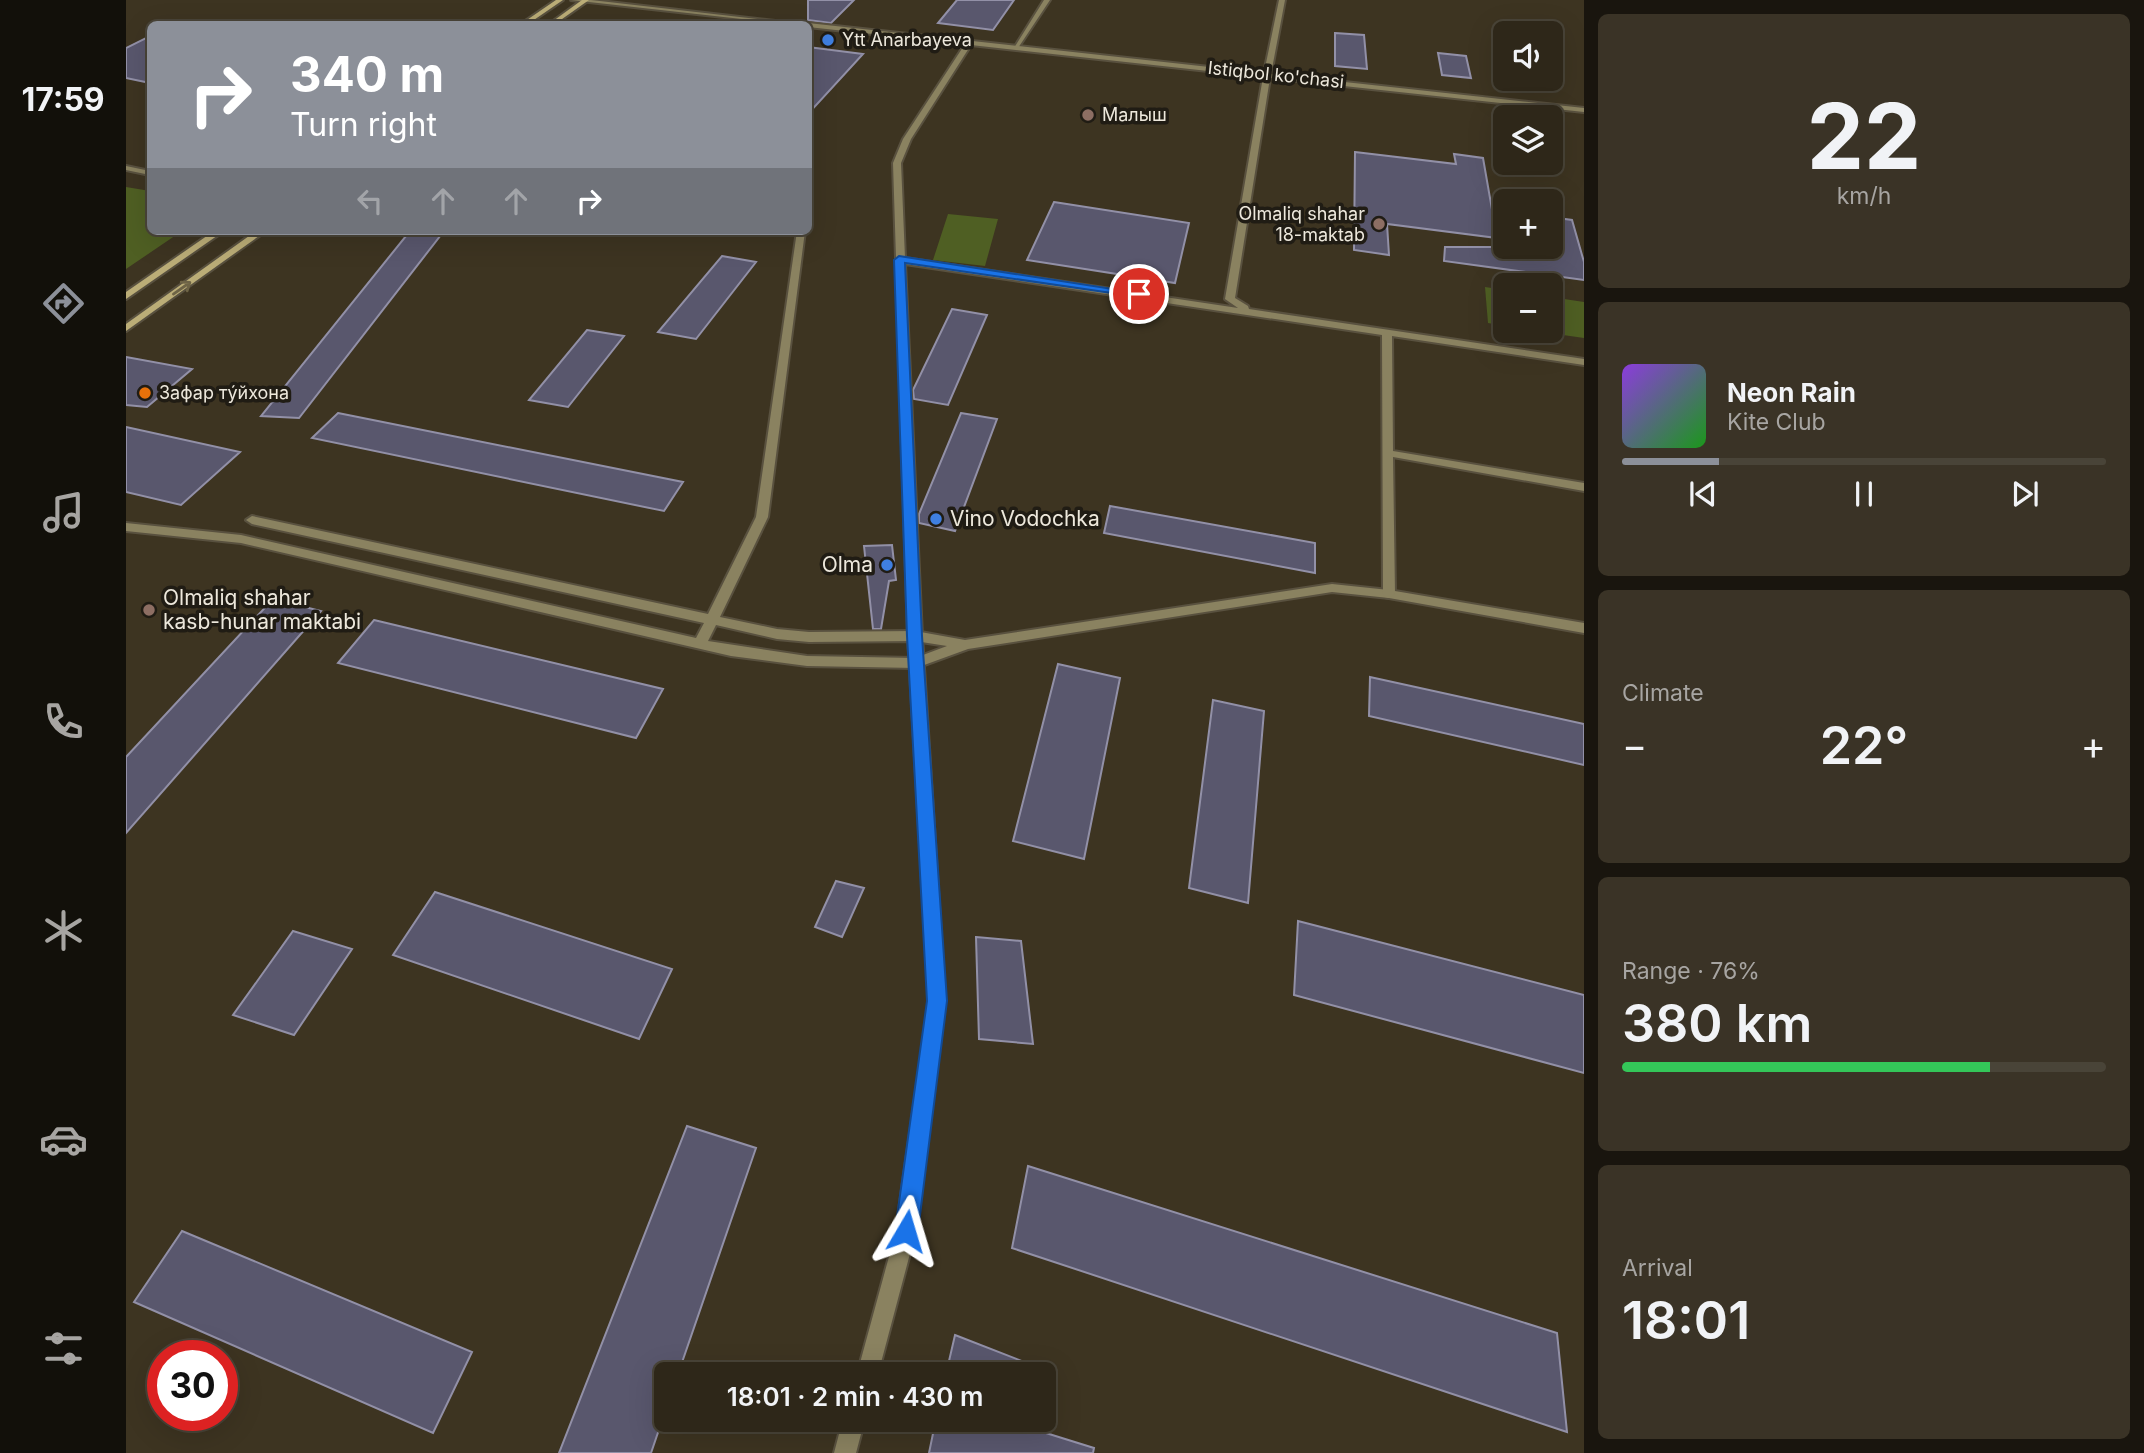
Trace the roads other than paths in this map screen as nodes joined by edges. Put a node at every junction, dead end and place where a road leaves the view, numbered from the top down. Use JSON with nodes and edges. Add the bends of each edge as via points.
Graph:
{"nodes":[{"id":1,"x":560,"y":0,"type":"edge"},
{"id":2,"x":574,"y":0,"type":"edge"},
{"id":3,"x":1047,"y":0,"type":"edge"},
{"id":4,"x":1282,"y":0,"type":"edge"},
{"id":5,"x":585,"y":1,"type":"edge"},
{"id":6,"x":528,"y":21,"type":"edge"},
{"id":7,"x":556,"y":21,"type":"edge"},
{"id":8,"x":771,"y":21,"type":"edge"},
{"id":9,"x":812,"y":26,"type":"edge"},
{"id":10,"x":969,"y":43,"type":"junction"},
{"id":11,"x":1016,"y":47,"type":"junction"},
{"id":12,"x":1267,"y":74,"type":"junction"},
{"id":13,"x":1584,"y":110,"type":"edge"},
{"id":14,"x":126,"y":169,"type":"edge"},
{"id":15,"x":147,"y":172,"type":"edge"},
{"id":16,"x":214,"y":235,"type":"edge"},
{"id":17,"x":256,"y":235,"type":"edge"},
{"id":18,"x":800,"y":235,"type":"edge"},
{"id":19,"x":899,"y":260,"type":"junction"},
{"id":20,"x":126,"y":296,"type":"edge"},
{"id":21,"x":1246,"y":309,"type":"junction"},
{"id":22,"x":126,"y":328,"type":"edge"},
{"id":23,"x":1387,"y":333,"type":"junction"},
{"id":24,"x":1584,"y":362,"type":"edge"},
{"id":25,"x":1388,"y":453,"type":"junction"},
{"id":26,"x":1584,"y":486,"type":"edge"},
{"id":27,"x":252,"y":520,"type":"dead end"},
{"id":28,"x":126,"y":527,"type":"edge"},
{"id":29,"x":1388,"y":594,"type":"junction"},
{"id":30,"x":713,"y":620,"type":"junction"},
{"id":31,"x":1584,"y":628,"type":"edge"},
{"id":32,"x":915,"y":636,"type":"junction"},
{"id":33,"x":700,"y":645,"type":"junction"},
{"id":34,"x":966,"y":645,"type":"junction"},
{"id":35,"x":916,"y":663,"type":"junction"},
{"id":36,"x":870,"y":1362,"type":"edge"},
{"id":37,"x":851,"y":1432,"type":"edge"},
{"id":38,"x":845,"y":1453,"type":"edge"}],
"edges":[{"from":1,"to":6,"type":"main road"},
{"from":2,"to":5,"type":"street"},
{"from":3,"to":11,"type":"street"},
{"from":4,"to":12,"type":"street"},
{"from":5,"to":7,"type":"main road"},
{"from":5,"to":8,"type":"street"},
{"from":9,"to":10,"type":"street","name":"Istiqbol ko'chasi"},
{"from":10,"to":11,"type":"street","name":"Istiqbol ko'chasi"},
{"from":10,"to":19,"type":"street","via":[[907,139],[897,163]]},
{"from":11,"to":12,"type":"street","name":"Istiqbol ko'chasi"},
{"from":12,"to":13,"type":"street","name":"Istiqbol ko'chasi"},
{"from":12,"to":21,"type":"street","via":[[1230,299]]},
{"from":14,"to":15,"type":"street"},
{"from":16,"to":20,"type":"main road"},
{"from":22,"to":17,"type":"main road","one_way":true},
{"from":18,"to":30,"type":"street","via":[[762,517]]},
{"from":19,"to":21,"type":"street"},
{"from":19,"to":32,"type":"street"},
{"from":21,"to":23,"type":"street"},
{"from":23,"to":24,"type":"street"},
{"from":23,"to":25,"type":"street"},
{"from":25,"to":26,"type":"street"},
{"from":25,"to":29,"type":"street"},
{"from":27,"to":30,"type":"street"},
{"from":28,"to":33,"type":"street","via":[[241,539]]},
{"from":29,"to":31,"type":"street"},
{"from":29,"to":34,"type":"street","via":[[1332,587]]},
{"from":30,"to":32,"type":"street","via":[[809,638]]},
{"from":30,"to":33,"type":"street"},
{"from":32,"to":34,"type":"street"},
{"from":32,"to":35,"type":"street"},
{"from":33,"to":35,"type":"street","via":[[807,661]]},
{"from":34,"to":35,"type":"street"},
{"from":35,"to":36,"type":"street","via":[[937,1001],[906,1231]]},
{"from":37,"to":38,"type":"street"}]}
